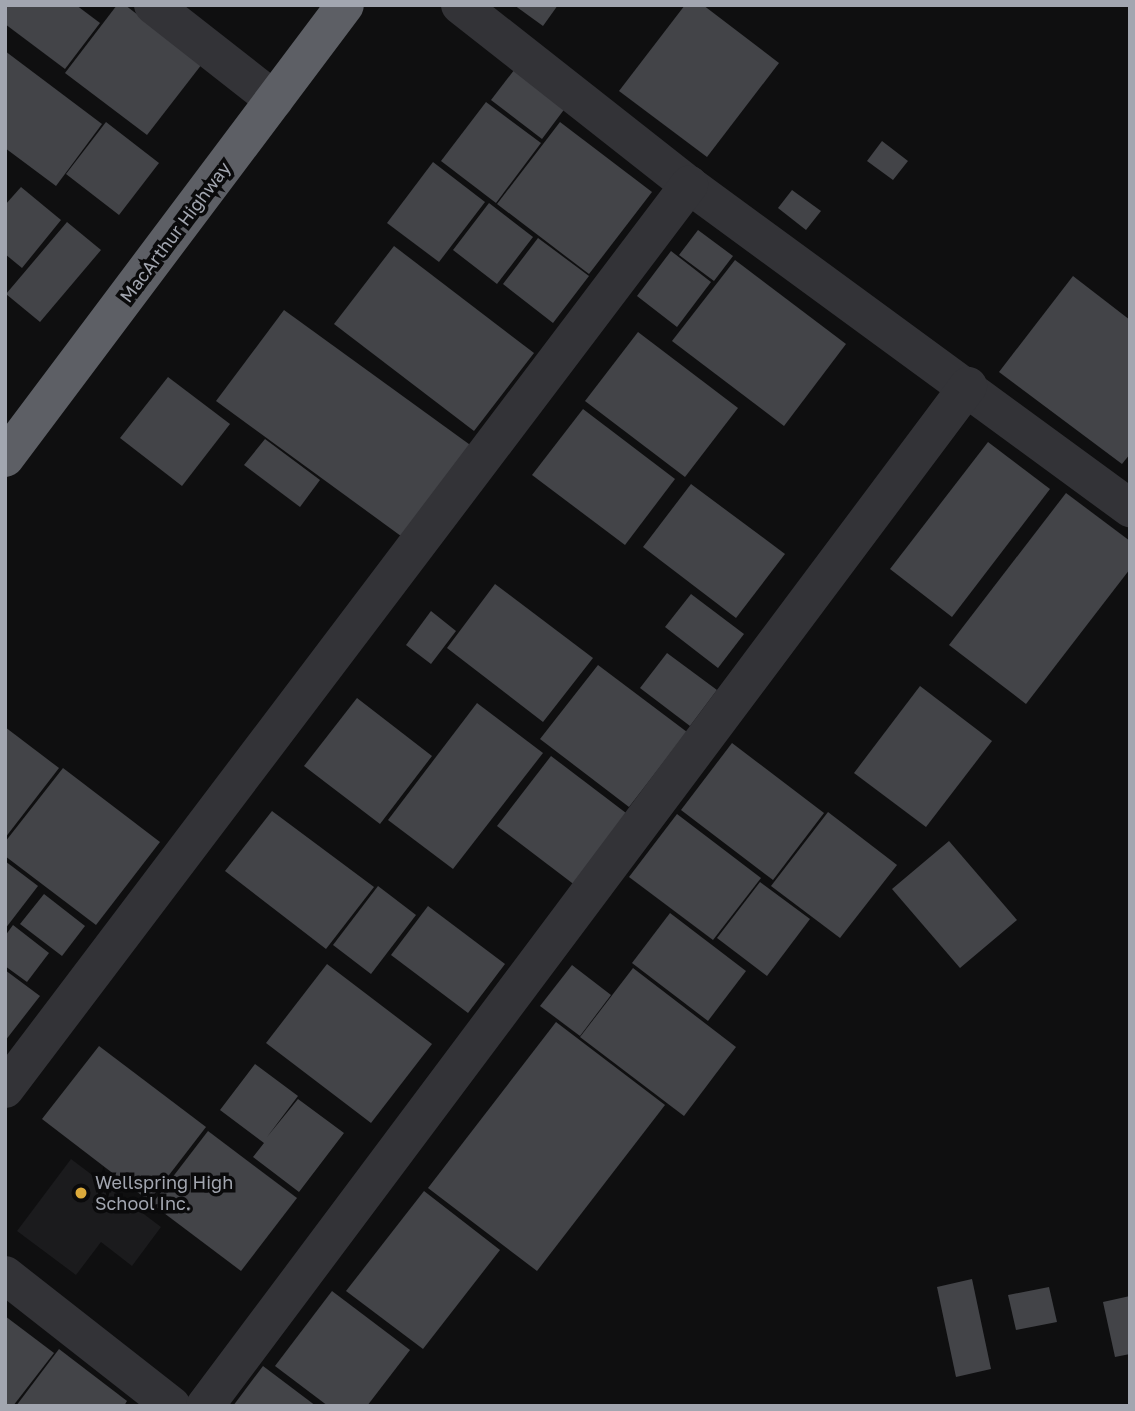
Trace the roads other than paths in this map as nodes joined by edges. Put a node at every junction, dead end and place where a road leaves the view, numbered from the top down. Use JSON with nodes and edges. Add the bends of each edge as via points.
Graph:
{"nodes":[{"id":1,"x":153,"y":5,"type":"edge"},
{"id":2,"x":345,"y":5,"type":"edge"},
{"id":3,"x":460,"y":5,"type":"edge"},
{"id":4,"x":274,"y":100,"type":"junction"},
{"id":5,"x":689,"y":185,"type":"junction"},
{"id":6,"x":968,"y":387,"type":"junction"},
{"id":7,"x":5,"y":458,"type":"edge"},
{"id":8,"x":1130,"y":508,"type":"edge"},
{"id":9,"x":5,"y":1089,"type":"edge"},
{"id":10,"x":5,"y":1275,"type":"edge"},
{"id":11,"x":172,"y":1406,"type":"edge"},
{"id":12,"x":205,"y":1406,"type":"edge"}],
"edges":[{"from":1,"to":4,"type":"street"},
{"from":2,"to":4,"type":"highway","name":"MacArthur Highway"},
{"from":3,"to":5,"type":"street"},
{"from":4,"to":7,"type":"highway","name":"MacArthur Highway"},
{"from":5,"to":6,"type":"street"},
{"from":5,"to":9,"type":"street"},
{"from":6,"to":8,"type":"street"},
{"from":6,"to":12,"type":"street"},
{"from":10,"to":11,"type":"street"}]}
